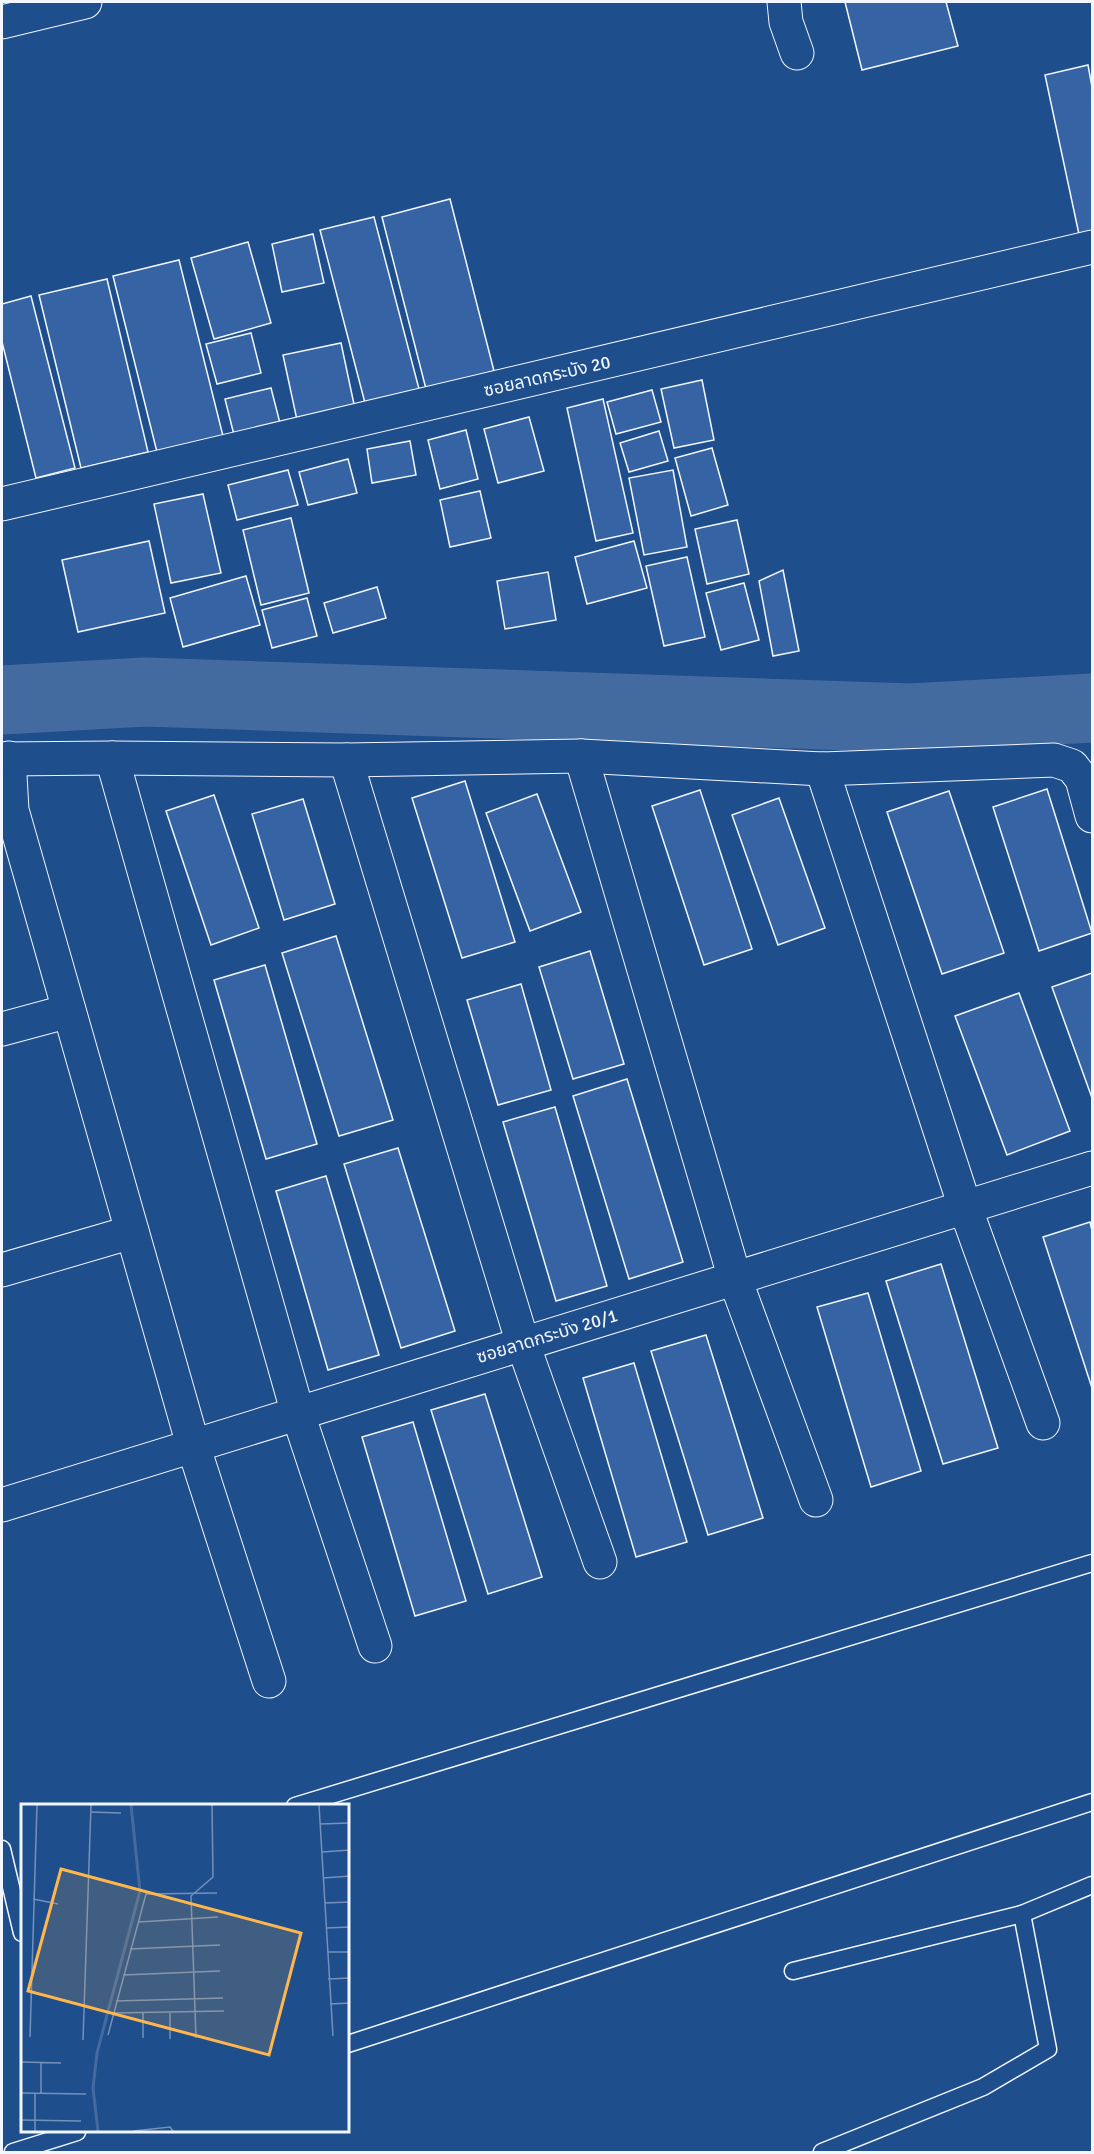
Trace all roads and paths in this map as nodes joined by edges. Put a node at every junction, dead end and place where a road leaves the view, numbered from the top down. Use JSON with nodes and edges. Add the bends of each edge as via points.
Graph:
{"nodes":[{"id":1,"x":85,"y":2,"type":"edge"},
{"id":2,"x":784,"y":2,"type":"edge"},
{"id":3,"x":2,"y":22,"type":"edge"},
{"id":4,"x":797,"y":53,"type":"dead end"},
{"id":5,"x":1092,"y":247,"type":"edge"},
{"id":6,"x":2,"y":504,"type":"edge"},
{"id":7,"x":581,"y":756,"type":"junction"},
{"id":8,"x":112,"y":758,"type":"junction"},
{"id":9,"x":5,"y":759,"type":"edge"},
{"id":10,"x":346,"y":760,"type":"junction"},
{"id":11,"x":822,"y":769,"type":"junction"},
{"id":12,"x":1092,"y":816,"type":"edge"},
{"id":13,"x":69,"y":1011,"type":"junction"},
{"id":14,"x":2,"y":1029,"type":"edge"},
{"id":15,"x":1092,"y":1168,"type":"edge"},
{"id":16,"x":965,"y":1207,"type":"junction"},
{"id":17,"x":132,"y":1232,"type":"junction"},
{"id":18,"x":2,"y":1270,"type":"edge"},
{"id":19,"x":735,"y":1279,"type":"junction"},
{"id":20,"x":523,"y":1344,"type":"junction"},
{"id":21,"x":298,"y":1414,"type":"junction"},
{"id":22,"x":1043,"y":1423,"type":"dead end"},
{"id":23,"x":193,"y":1445,"type":"junction"},
{"id":24,"x":816,"y":1500,"type":"dead end"},
{"id":25,"x":2,"y":1505,"type":"edge"},
{"id":26,"x":600,"y":1562,"type":"dead end"},
{"id":27,"x":1092,"y":1563,"type":"edge"},
{"id":28,"x":375,"y":1646,"type":"dead end"},
{"id":29,"x":269,"y":1681,"type":"dead end"},
{"id":30,"x":1092,"y":1802,"type":"edge"},
{"id":31,"x":303,"y":1804,"type":"edge"},
{"id":32,"x":2,"y":1849,"type":"edge"},
{"id":33,"x":1092,"y":1885,"type":"edge"},
{"id":34,"x":1022,"y":1914,"type":"junction"},
{"id":35,"x":21,"y":1929,"type":"edge"},
{"id":36,"x":793,"y":1971,"type":"dead end"},
{"id":37,"x":350,"y":2043,"type":"edge"},
{"id":38,"x":71,"y":2133,"type":"edge"},
{"id":39,"x":13,"y":2152,"type":"edge"},
{"id":40,"x":822,"y":2152,"type":"edge"}],
"edges":[{"from":1,"to":3,"type":"street"},
{"from":2,"to":4,"type":"street","via":[[786,22]]},
{"from":5,"to":6,"type":"street","name":"ซอยลาดกระบัง 20"},
{"from":7,"to":10,"type":"street"},
{"from":7,"to":11,"type":"street"},
{"from":7,"to":19,"type":"street"},
{"from":8,"to":9,"type":"street"},
{"from":8,"to":10,"type":"street"},
{"from":8,"to":21,"type":"street"},
{"from":9,"to":13,"type":"street","via":[[12,810]]},
{"from":10,"to":20,"type":"street"},
{"from":11,"to":12,"type":"street","via":[[1054,760],[1072,766],[1082,778]]},
{"from":11,"to":16,"type":"street"},
{"from":13,"to":14,"type":"street"},
{"from":13,"to":17,"type":"street"},
{"from":15,"to":16,"type":"street","name":"ซอยลาดกระบัง 20/1"},
{"from":16,"to":19,"type":"street","name":"ซอยลาดกระบัง 20/1"},
{"from":16,"to":22,"type":"street"},
{"from":17,"to":18,"type":"street"},
{"from":17,"to":23,"type":"street"},
{"from":19,"to":20,"type":"street","name":"ซอยลาดกระบัง 20/1"},
{"from":19,"to":24,"type":"street"},
{"from":20,"to":21,"type":"street","name":"ซอยลาดกระบัง 20/1"},
{"from":20,"to":26,"type":"street"},
{"from":21,"to":23,"type":"street","name":"ซอยลาดกระบัง 20/1"},
{"from":21,"to":28,"type":"street"},
{"from":23,"to":25,"type":"street","name":"ซอยลาดกระบัง 20/1"},
{"from":23,"to":29,"type":"street"},
{"from":27,"to":31,"type":"lane"},
{"from":30,"to":37,"type":"lane"},
{"from":32,"to":35,"type":"lane"},
{"from":33,"to":34,"type":"lane"},
{"from":34,"to":36,"type":"lane"},
{"from":34,"to":40,"type":"lane","via":[[1048,2049],[983,2087]]},
{"from":38,"to":39,"type":"lane"}]}
